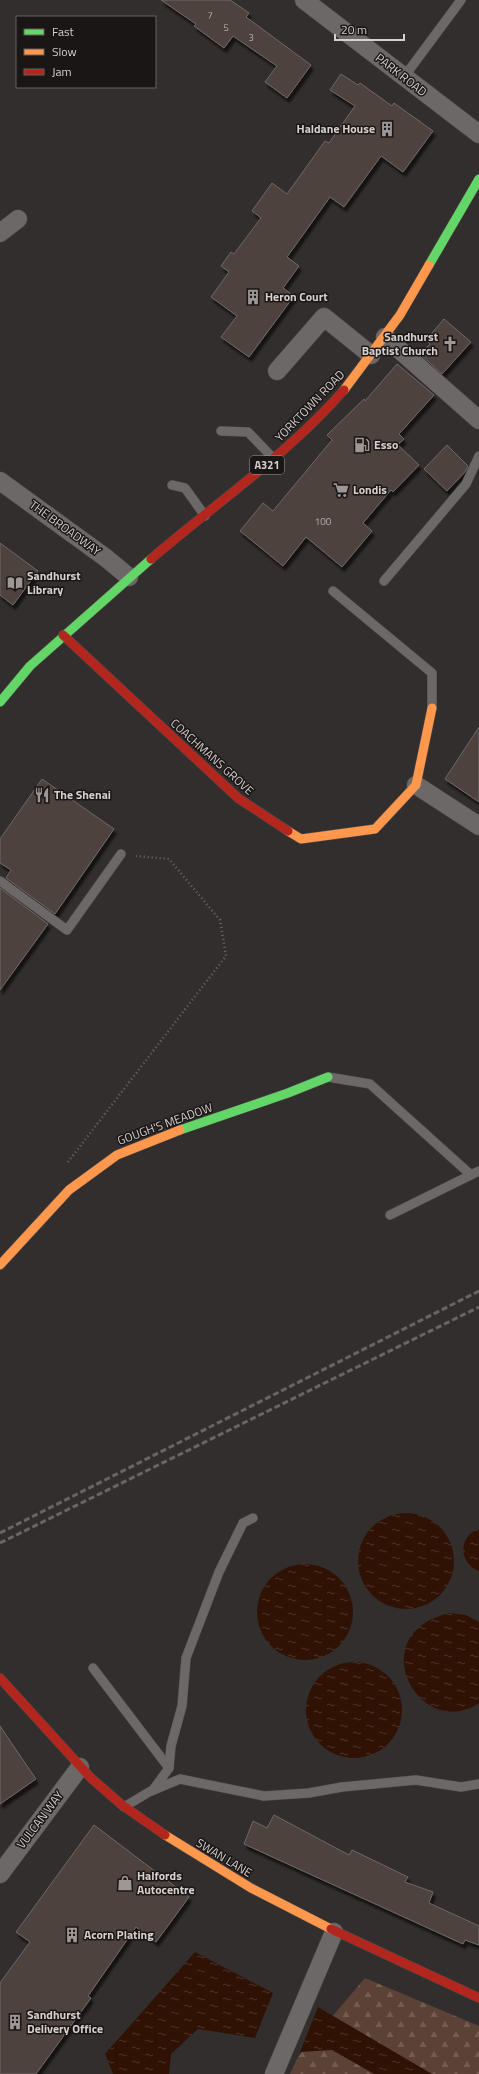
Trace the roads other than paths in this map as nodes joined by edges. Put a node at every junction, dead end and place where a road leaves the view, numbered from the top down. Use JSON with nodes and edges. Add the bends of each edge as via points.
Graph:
{"nodes":[{"id":1,"x":304,"y":0,"type":"edge"},
{"id":2,"x":462,"y":0,"type":"edge"},
{"id":3,"x":404,"y":77,"type":"junction"},
{"id":4,"x":479,"y":134,"type":"edge"},
{"id":5,"x":479,"y":179,"type":"edge"},
{"id":6,"x":18,"y":220,"type":"dead end"},
{"id":7,"x":0,"y":232,"type":"edge"},
{"id":8,"x":385,"y":337,"type":"junction"},
{"id":9,"x":371,"y":355,"type":"junction"},
{"id":10,"x":277,"y":371,"type":"dead end"},
{"id":11,"x":479,"y":420,"type":"edge"},
{"id":12,"x":221,"y":431,"type":"dead end"},
{"id":13,"x":479,"y":456,"type":"edge"},
{"id":14,"x":274,"y":459,"type":"junction"},
{"id":15,"x":0,"y":480,"type":"edge"},
{"id":16,"x":172,"y":485,"type":"dead end"},
{"id":17,"x":205,"y":516,"type":"junction"},
{"id":18,"x":129,"y":577,"type":"junction"},
{"id":19,"x":384,"y":581,"type":"dead end"},
{"id":20,"x":333,"y":591,"type":"dead end"},
{"id":21,"x":63,"y":635,"type":"junction"},
{"id":22,"x":0,"y":702,"type":"edge"},
{"id":23,"x":432,"y":708,"type":"joint"},
{"id":24,"x":416,"y":785,"type":"junction"},
{"id":25,"x":479,"y":826,"type":"edge"},
{"id":26,"x":121,"y":854,"type":"road end"},
{"id":27,"x":0,"y":881,"type":"edge"},
{"id":28,"x":328,"y":1077,"type":"joint"},
{"id":29,"x":475,"y":1173,"type":"edge"},
{"id":30,"x":390,"y":1215,"type":"dead end"},
{"id":31,"x":0,"y":1265,"type":"edge"},
{"id":32,"x":253,"y":1518,"type":"dead end"},
{"id":33,"x":93,"y":1668,"type":"dead end"},
{"id":34,"x":0,"y":1678,"type":"edge"},
{"id":35,"x":80,"y":1767,"type":"junction"},
{"id":36,"x":169,"y":1768,"type":"junction"},
{"id":37,"x":479,"y":1784,"type":"edge"},
{"id":38,"x":152,"y":1791,"type":"junction"},
{"id":39,"x":124,"y":1807,"type":"junction"},
{"id":40,"x":0,"y":1874,"type":"edge"},
{"id":41,"x":334,"y":1932,"type":"junction"},
{"id":42,"x":479,"y":1998,"type":"edge"},
{"id":43,"x":274,"y":2074,"type":"edge"}],
"edges":[{"from":1,"to":3,"type":"street","name":"PARK ROAD"},
{"from":2,"to":3,"type":"lane"},
{"from":3,"to":4,"type":"street","name":"PARK ROAD"},
{"from":5,"to":8,"type":"street","name":"YORKTOWN ROAD","number":"A321","via":[[430,266]]},
{"from":6,"to":7,"type":"street"},
{"from":8,"to":9,"type":"street","name":"YORKTOWN ROAD","number":"A321"},
{"from":8,"to":11,"type":"street"},
{"from":9,"to":10,"type":"street","via":[[324,317]]},
{"from":9,"to":14,"type":"street","name":"YORKTOWN ROAD","number":"A321","via":[[324,412]]},
{"from":12,"to":14,"type":"lane","via":[[248,432]]},
{"from":13,"to":19,"type":"lane","via":[[466,484]]},
{"from":14,"to":17,"type":"street","name":"YORKTOWN ROAD","number":"A321"},
{"from":15,"to":18,"type":"street","name":"THE BROADWAY"},
{"from":16,"to":17,"type":"lane","via":[[185,488]]},
{"from":17,"to":18,"type":"street","name":"YORKTOWN ROAD","number":"A321"},
{"from":18,"to":21,"type":"street","name":"YORKTOWN ROAD","number":"A321"},
{"from":20,"to":23,"type":"lane","via":[[432,673]]},
{"from":21,"to":22,"type":"street","name":"YORKTOWN ROAD","number":"A321","via":[[30,666]]},
{"from":21,"to":24,"type":"street","name":"COACHMANS GROVE","via":[[238,798],[301,839],[375,829]]},
{"from":23,"to":24,"type":"street"},
{"from":24,"to":25,"type":"street"},
{"from":26,"to":27,"type":"lane","via":[[67,930]]},
{"from":28,"to":29,"type":"lane","via":[[370,1084]]},
{"from":28,"to":31,"type":"street","name":"GOUGH'S MEADOW","via":[[117,1155],[68,1190]]},
{"from":29,"to":30,"type":"lane"},
{"from":32,"to":36,"type":"lane","via":[[243,1523],[219,1572],[186,1658],[182,1706],[171,1746]]},
{"from":33,"to":36,"type":"lane"},
{"from":34,"to":35,"type":"street","name":"SWAN LANE"},
{"from":35,"to":39,"type":"street","name":"SWAN LANE"},
{"from":35,"to":40,"type":"street","name":"VULCAN WAY"},
{"from":36,"to":38,"type":"lane"},
{"from":37,"to":38,"type":"lane","via":[[461,1787],[416,1780],[264,1796],[180,1779]]},
{"from":38,"to":39,"type":"lane"},
{"from":39,"to":41,"type":"street","name":"SWAN LANE","via":[[198,1857]]},
{"from":41,"to":42,"type":"street","name":"SWAN LANE"},
{"from":41,"to":43,"type":"street"}]}
